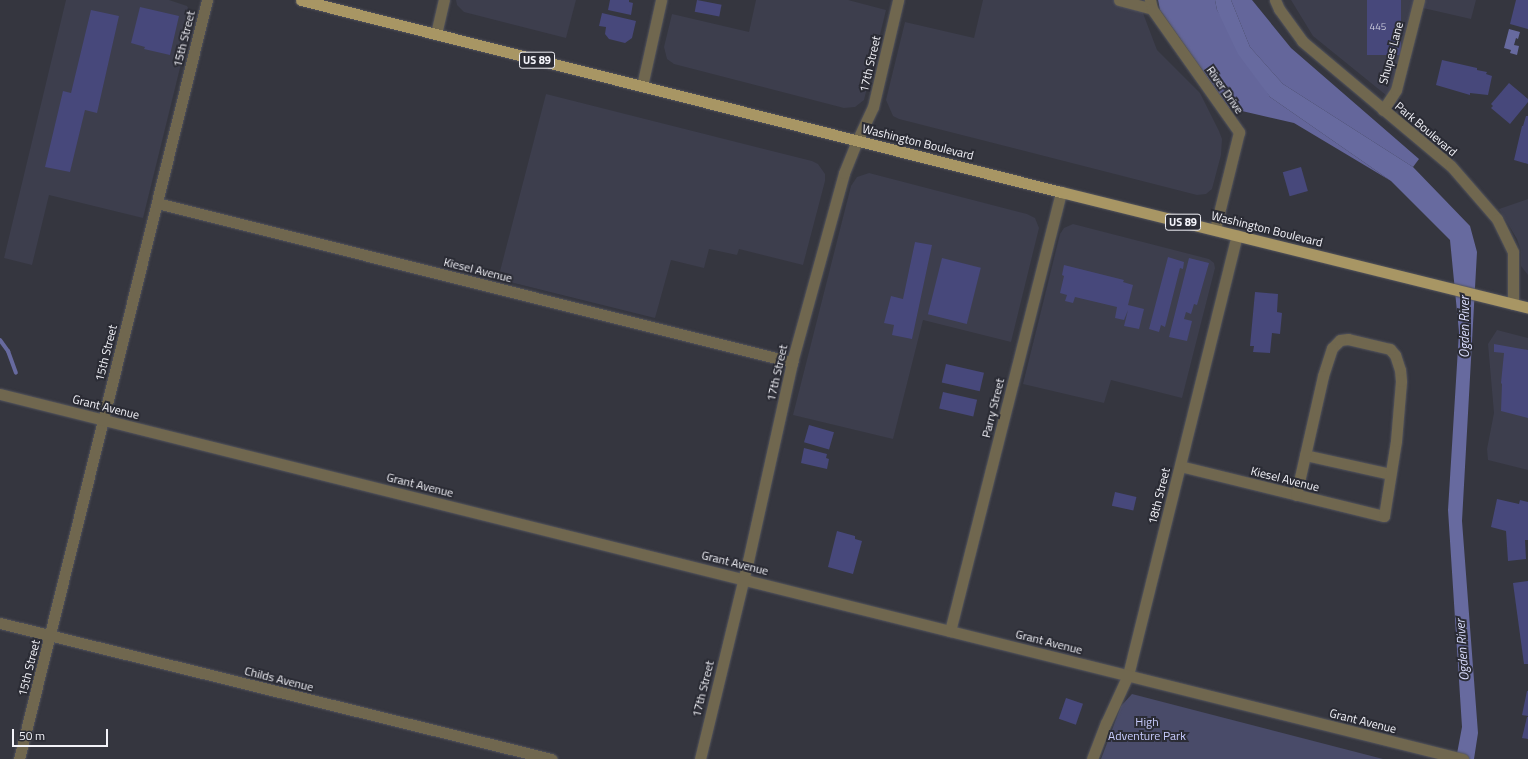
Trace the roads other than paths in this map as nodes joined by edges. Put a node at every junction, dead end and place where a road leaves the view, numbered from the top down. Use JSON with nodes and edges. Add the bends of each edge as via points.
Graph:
{"nodes":[{"id":1,"x":207,"y":0,"type":"edge"},
{"id":2,"x":301,"y":0,"type":"edge"},
{"id":3,"x":444,"y":0,"type":"edge"},
{"id":4,"x":661,"y":0,"type":"edge"},
{"id":5,"x":898,"y":0,"type":"edge"},
{"id":6,"x":1119,"y":0,"type":"edge"},
{"id":7,"x":1275,"y":0,"type":"edge"},
{"id":8,"x":1419,"y":0,"type":"edge"},
{"id":9,"x":1151,"y":4,"type":"edge"},
{"id":10,"x":436,"y":34,"type":"junction"},
{"id":11,"x":642,"y":86,"type":"junction"},
{"id":12,"x":1383,"y":110,"type":"junction"},
{"id":13,"x":857,"y":141,"type":"junction"},
{"id":14,"x":1060,"y":192,"type":"junction"},
{"id":15,"x":157,"y":203,"type":"junction"},
{"id":16,"x":1215,"y":230,"type":"junction"},
{"id":17,"x":1237,"y":235,"type":"junction"},
{"id":18,"x":1513,"y":304,"type":"junction"},
{"id":19,"x":1528,"y":308,"type":"edge"},
{"id":20,"x":792,"y":362,"type":"junction"},
{"id":21,"x":0,"y":394,"type":"edge"},
{"id":22,"x":102,"y":419,"type":"junction"},
{"id":23,"x":1305,"y":455,"type":"junction"},
{"id":24,"x":1180,"y":466,"type":"junction"},
{"id":25,"x":1390,"y":474,"type":"junction"},
{"id":26,"x":1296,"y":495,"type":"junction"},
{"id":27,"x":743,"y":578,"type":"junction"},
{"id":28,"x":0,"y":623,"type":"edge"},
{"id":29,"x":950,"y":630,"type":"junction"},
{"id":30,"x":50,"y":636,"type":"junction"},
{"id":31,"x":1128,"y":675,"type":"junction"},
{"id":32,"x":19,"y":759,"type":"edge"},
{"id":33,"x":551,"y":759,"type":"edge"},
{"id":34,"x":700,"y":759,"type":"edge"},
{"id":35,"x":1092,"y":759,"type":"edge"},
{"id":36,"x":1462,"y":759,"type":"edge"}],
"edges":[{"from":1,"to":15,"type":"street","name":"15th Street"},
{"from":2,"to":10,"type":"main road","name":"Washington Boulevard","number":"US 89"},
{"from":3,"to":10,"type":"street"},
{"from":4,"to":11,"type":"street"},
{"from":5,"to":13,"type":"street","name":"17th Street","via":[[873,107]]},
{"from":6,"to":9,"type":"street"},
{"from":7,"to":12,"type":"street","name":"Park Boulevard","via":[[1302,42]]},
{"from":8,"to":12,"type":"street","name":"Shupes Lane","via":[[1396,90]]},
{"from":9,"to":16,"type":"street","name":"River Drive","via":[[1239,132]]},
{"from":10,"to":11,"type":"main road","name":"Washington Boulevard","number":"US 89"},
{"from":11,"to":13,"type":"main road","name":"Washington Boulevard","number":"US 89"},
{"from":12,"to":18,"type":"street","name":"Park Boulevard","via":[[1451,166],[1497,219],[1513,252]]},
{"from":13,"to":14,"type":"main road","name":"Washington Boulevard","number":"US 89"},
{"from":13,"to":20,"type":"street","name":"17th Street","via":[[844,173]]},
{"from":14,"to":16,"type":"main road","name":"Washington Boulevard","number":"US 89"},
{"from":14,"to":29,"type":"street","name":"Parry Street"},
{"from":15,"to":20,"type":"street","name":"Kiesel Avenue"},
{"from":15,"to":22,"type":"street","name":"15th Street"},
{"from":16,"to":17,"type":"main road","name":"Washington Boulevard","number":"US 89"},
{"from":17,"to":18,"type":"main road","name":"Washington Boulevard","number":"US 89"},
{"from":17,"to":24,"type":"street","name":"18th Street"},
{"from":18,"to":19,"type":"main road","name":"Washington Boulevard","number":"US 89"},
{"from":20,"to":27,"type":"street","name":"17th Street"},
{"from":21,"to":22,"type":"street","name":"Grant Avenue"},
{"from":22,"to":27,"type":"street","name":"Grant Avenue"},
{"from":22,"to":30,"type":"street","name":"15th Street"},
{"from":23,"to":25,"type":"street"},
{"from":23,"to":25,"type":"street","via":[[1332,348],[1340,340],[1361,341],[1390,349],[1400,370],[1398,420]]},
{"from":23,"to":26,"type":"street"},
{"from":24,"to":26,"type":"street","name":"Kiesel Avenue"},
{"from":24,"to":31,"type":"street","name":"18th Street"},
{"from":25,"to":26,"type":"street","name":"Kiesel Avenue","via":[[1384,516]]},
{"from":27,"to":29,"type":"street","name":"Grant Avenue"},
{"from":27,"to":34,"type":"street","name":"17th Street"},
{"from":28,"to":30,"type":"street","name":"Childs Avenue"},
{"from":29,"to":31,"type":"street","name":"Grant Avenue"},
{"from":30,"to":32,"type":"street","name":"15th Street"},
{"from":30,"to":33,"type":"street","name":"Childs Avenue"},
{"from":31,"to":35,"type":"street","name":"18th Street"},
{"from":31,"to":36,"type":"street","name":"Grant Avenue"}]}
